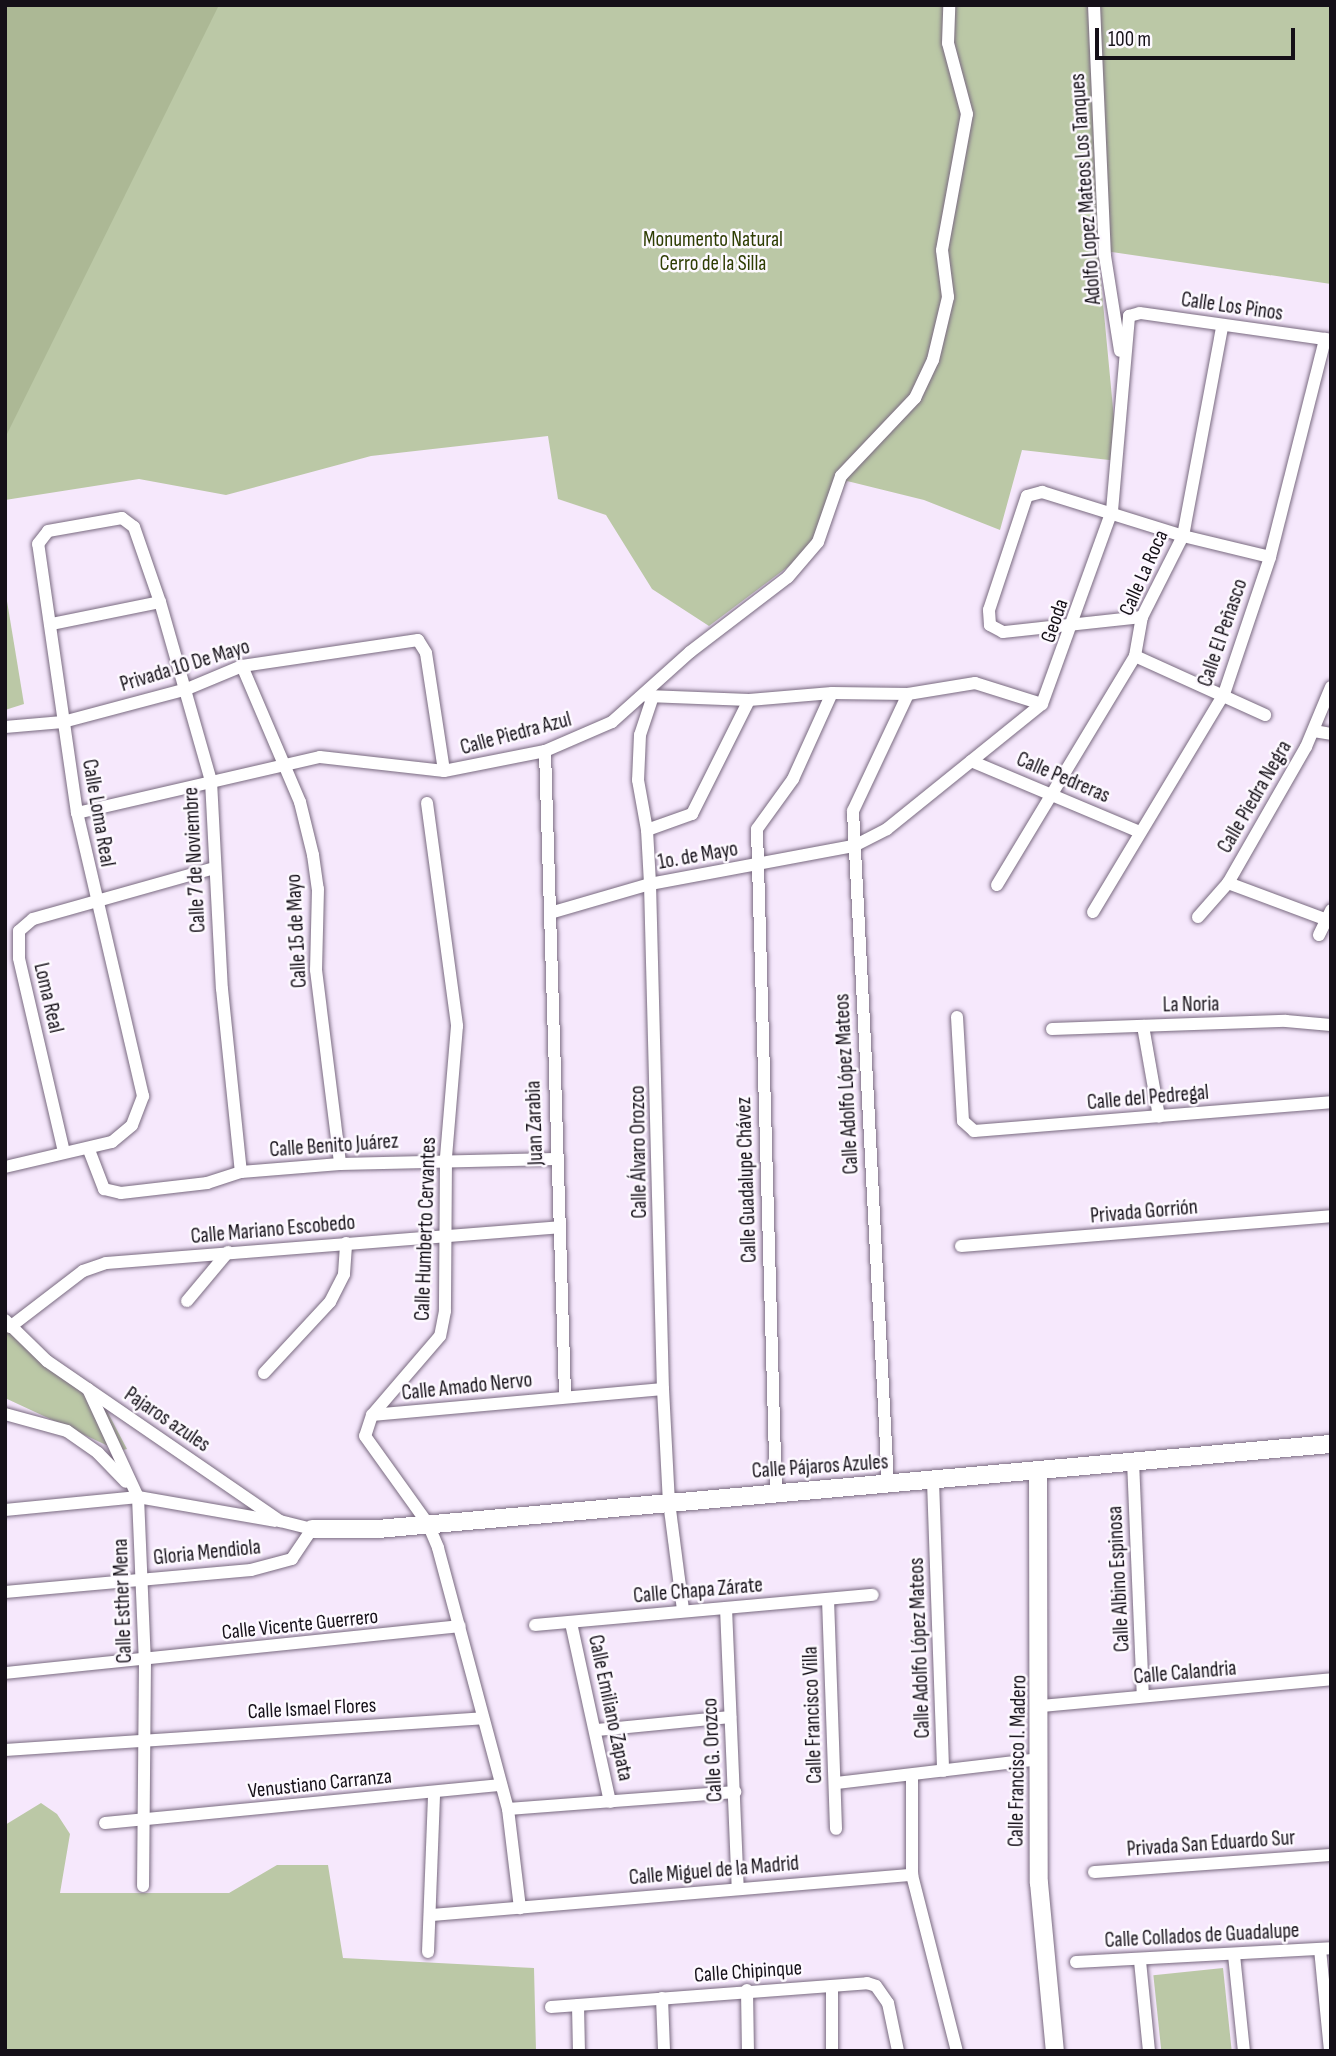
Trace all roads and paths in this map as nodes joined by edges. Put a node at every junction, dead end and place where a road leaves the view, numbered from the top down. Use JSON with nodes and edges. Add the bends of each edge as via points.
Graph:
{"nodes":[{"id":1,"x":949,"y":5,"type":"edge"},
{"id":2,"x":1094,"y":5,"type":"edge"},
{"id":3,"x":1129,"y":316,"type":"joint"},
{"id":4,"x":1222,"y":327,"type":"junction"},
{"id":5,"x":1328,"y":339,"type":"edge"},
{"id":6,"x":1124,"y":369,"type":"junction"},
{"id":7,"x":1112,"y":511,"type":"junction"},
{"id":8,"x":127,"y":519,"type":"joint"},
{"id":9,"x":1183,"y":536,"type":"junction"},
{"id":10,"x":1270,"y":556,"type":"junction"},
{"id":11,"x":160,"y":603,"type":"junction"},
{"id":12,"x":1142,"y":617,"type":"junction"},
{"id":13,"x":1075,"y":622,"type":"junction"},
{"id":14,"x":52,"y":624,"type":"junction"},
{"id":15,"x":1135,"y":656,"type":"junction"},
{"id":16,"x":242,"y":666,"type":"junction"},
{"id":17,"x":1331,"y":687,"type":"edge"},
{"id":18,"x":187,"y":689,"type":"junction"},
{"id":19,"x":832,"y":693,"type":"junction"},
{"id":20,"x":908,"y":694,"type":"junction"},
{"id":21,"x":1224,"y":694,"type":"junction"},
{"id":22,"x":646,"y":696,"type":"junction"},
{"id":23,"x":750,"y":700,"type":"junction"},
{"id":24,"x":1042,"y":704,"type":"junction"},
{"id":25,"x":1265,"y":715,"type":"dead end"},
{"id":26,"x":63,"y":722,"type":"junction"},
{"id":27,"x":5,"y":727,"type":"edge"},
{"id":28,"x":1314,"y":731,"type":"junction"},
{"id":29,"x":1331,"y":734,"type":"edge"},
{"id":30,"x":545,"y":751,"type":"junction"},
{"id":31,"x":971,"y":761,"type":"junction"},
{"id":32,"x":285,"y":763,"type":"junction"},
{"id":33,"x":444,"y":771,"type":"junction"},
{"id":34,"x":211,"y":781,"type":"junction"},
{"id":35,"x":1050,"y":792,"type":"junction"},
{"id":36,"x":427,"y":803,"type":"dead end"},
{"id":37,"x":77,"y":813,"type":"junction"},
{"id":38,"x":648,"y":830,"type":"junction"},
{"id":39,"x":1140,"y":832,"type":"junction"},
{"id":40,"x":854,"y":846,"type":"junction"},
{"id":41,"x":756,"y":865,"type":"junction"},
{"id":42,"x":214,"y":868,"type":"junction"},
{"id":43,"x":1228,"y":883,"type":"junction"},
{"id":44,"x":650,"y":884,"type":"junction"},
{"id":45,"x":997,"y":885,"type":"dead end"},
{"id":46,"x":94,"y":901,"type":"junction"},
{"id":47,"x":1093,"y":912,"type":"dead end"},
{"id":48,"x":550,"y":913,"type":"junction"},
{"id":49,"x":1329,"y":915,"type":"edge"},
{"id":50,"x":1198,"y":917,"type":"dead end"},
{"id":51,"x":1319,"y":935,"type":"dead end"},
{"id":52,"x":957,"y":1017,"type":"dead end"},
{"id":53,"x":1331,"y":1025,"type":"edge"},
{"id":54,"x":1143,"y":1026,"type":"junction"},
{"id":55,"x":1052,"y":1029,"type":"dead end"},
{"id":56,"x":1331,"y":1102,"type":"edge"},
{"id":57,"x":1159,"y":1117,"type":"junction"},
{"id":58,"x":89,"y":1150,"type":"junction"},
{"id":59,"x":64,"y":1152,"type":"junction"},
{"id":60,"x":446,"y":1158,"type":"junction"},
{"id":61,"x":555,"y":1159,"type":"junction"},
{"id":62,"x":340,"y":1164,"type":"junction"},
{"id":63,"x":5,"y":1167,"type":"edge"},
{"id":64,"x":241,"y":1172,"type":"junction"},
{"id":65,"x":1331,"y":1216,"type":"edge"},
{"id":66,"x":560,"y":1227,"type":"junction"},
{"id":67,"x":446,"y":1233,"type":"junction"},
{"id":68,"x":346,"y":1243,"type":"junction"},
{"id":69,"x":961,"y":1246,"type":"dead end"},
{"id":70,"x":228,"y":1252,"type":"junction"},
{"id":71,"x":187,"y":1301,"type":"dead end"},
{"id":72,"x":8,"y":1324,"type":"edge"},
{"id":73,"x":264,"y":1373,"type":"dead end"},
{"id":74,"x":88,"y":1389,"type":"junction"},
{"id":75,"x":663,"y":1389,"type":"junction"},
{"id":76,"x":565,"y":1396,"type":"junction"},
{"id":77,"x":5,"y":1413,"type":"edge"},
{"id":78,"x":372,"y":1415,"type":"junction"},
{"id":79,"x":1331,"y":1444,"type":"edge"},
{"id":80,"x":1133,"y":1461,"type":"junction"},
{"id":81,"x":1038,"y":1470,"type":"junction"},
{"id":82,"x":933,"y":1481,"type":"junction"},
{"id":83,"x":888,"y":1484,"type":"junction"},
{"id":84,"x":137,"y":1493,"type":"junction"},
{"id":85,"x":776,"y":1493,"type":"junction"},
{"id":86,"x":669,"y":1502,"type":"junction"},
{"id":87,"x":5,"y":1510,"type":"edge"},
{"id":88,"x":280,"y":1521,"type":"junction"},
{"id":89,"x":428,"y":1524,"type":"junction"},
{"id":90,"x":312,"y":1529,"type":"junction"},
{"id":91,"x":143,"y":1579,"type":"junction"},
{"id":92,"x":5,"y":1592,"type":"edge"},
{"id":93,"x":873,"y":1595,"type":"dead end"},
{"id":94,"x":828,"y":1599,"type":"junction"},
{"id":95,"x":726,"y":1608,"type":"junction"},
{"id":96,"x":683,"y":1610,"type":"junction"},
{"id":97,"x":571,"y":1623,"type":"junction"},
{"id":98,"x":536,"y":1625,"type":"dead end"},
{"id":99,"x":460,"y":1626,"type":"junction"},
{"id":100,"x":145,"y":1661,"type":"junction"},
{"id":101,"x":5,"y":1673,"type":"edge"},
{"id":102,"x":1331,"y":1678,"type":"edge"},
{"id":103,"x":1143,"y":1696,"type":"junction"},
{"id":104,"x":1042,"y":1706,"type":"junction"},
{"id":105,"x":730,"y":1717,"type":"junction"},
{"id":106,"x":483,"y":1718,"type":"junction"},
{"id":107,"x":597,"y":1730,"type":"junction"},
{"id":108,"x":144,"y":1739,"type":"junction"},
{"id":109,"x":5,"y":1750,"type":"edge"},
{"id":110,"x":1041,"y":1759,"type":"junction"},
{"id":111,"x":943,"y":1771,"type":"junction"},
{"id":112,"x":912,"y":1777,"type":"junction"},
{"id":113,"x":836,"y":1783,"type":"junction"},
{"id":114,"x":500,"y":1785,"type":"junction"},
{"id":115,"x":735,"y":1792,"type":"junction"},
{"id":116,"x":434,"y":1793,"type":"junction"},
{"id":117,"x":610,"y":1802,"type":"junction"},
{"id":118,"x":508,"y":1809,"type":"junction"},
{"id":119,"x":144,"y":1822,"type":"junction"},
{"id":120,"x":105,"y":1823,"type":"dead end"},
{"id":121,"x":836,"y":1829,"type":"dead end"},
{"id":122,"x":1331,"y":1855,"type":"edge"},
{"id":123,"x":1094,"y":1872,"type":"dead end"},
{"id":124,"x":912,"y":1875,"type":"junction"},
{"id":125,"x":143,"y":1886,"type":"dead end"},
{"id":126,"x":738,"y":1889,"type":"junction"},
{"id":127,"x":520,"y":1908,"type":"junction"},
{"id":128,"x":432,"y":1915,"type":"junction"},
{"id":129,"x":1325,"y":1948,"type":"edge"},
{"id":130,"x":428,"y":1952,"type":"dead end"},
{"id":131,"x":1234,"y":1955,"type":"junction"},
{"id":132,"x":1140,"y":1961,"type":"junction"},
{"id":133,"x":1076,"y":1962,"type":"dead end"},
{"id":134,"x":832,"y":1986,"type":"junction"},
{"id":135,"x":747,"y":1990,"type":"junction"},
{"id":136,"x":662,"y":1998,"type":"junction"},
{"id":137,"x":578,"y":2006,"type":"junction"},
{"id":138,"x":551,"y":2007,"type":"dead end"},
{"id":139,"x":579,"y":2051,"type":"edge"},
{"id":140,"x":664,"y":2051,"type":"edge"},
{"id":141,"x":748,"y":2051,"type":"edge"},
{"id":142,"x":832,"y":2051,"type":"edge"},
{"id":143,"x":898,"y":2051,"type":"edge"},
{"id":144,"x":957,"y":2051,"type":"edge"},
{"id":145,"x":1055,"y":2051,"type":"edge"},
{"id":146,"x":1149,"y":2051,"type":"edge"},
{"id":147,"x":1244,"y":2051,"type":"edge"},
{"id":148,"x":1330,"y":2051,"type":"edge"}],
"edges":[{"from":1,"to":22,"type":"street","name":"Calle Piedra Azul","via":[[948,43],[967,114],[942,250],[946,312],[933,360],[915,398],[841,476],[827,524],[803,562]]},
{"from":2,"to":6,"type":"street","name":"Adolfo Lopez Mateos Los Tanques","via":[[1105,256]]},
{"from":3,"to":4,"type":"street","name":"Calle Los Pinos","via":[[1140,313]]},
{"from":3,"to":6,"type":"street","name":"Geoda"},
{"from":4,"to":5,"type":"street","name":"Calle Los Pinos"},
{"from":4,"to":9,"type":"street","name":"Calle La Roca"},
{"from":5,"to":10,"type":"street","name":"Calle El Peñasco"},
{"from":6,"to":7,"type":"street","name":"Geoda"},
{"from":7,"to":9,"type":"street"},
{"from":7,"to":13,"type":"street","name":"Geoda"},
{"from":7,"to":13,"type":"street","via":[[1042,492],[1024,501],[989,610],[990,625],[1003,632]]},
{"from":8,"to":11,"type":"street","name":"Calle 7 de Noviembre"},
{"from":8,"to":14,"type":"street","name":"Calle Loma Real","via":[[42,534],[38,544]]},
{"from":9,"to":10,"type":"street"},
{"from":9,"to":12,"type":"street","name":"Calle La Roca"},
{"from":10,"to":21,"type":"street","name":"Calle El Peñasco"},
{"from":11,"to":14,"type":"street"},
{"from":11,"to":18,"type":"street","name":"Calle 7 de Noviembre"},
{"from":12,"to":13,"type":"street"},
{"from":12,"to":15,"type":"street","name":"Calle La Roca"},
{"from":13,"to":24,"type":"street","name":"Geoda"},
{"from":14,"to":26,"type":"street","name":"Calle Loma Real"},
{"from":15,"to":21,"type":"street"},
{"from":15,"to":35,"type":"street","name":"Calle La Roca"},
{"from":16,"to":18,"type":"street","name":"Privada 10 De Mayo"},
{"from":16,"to":32,"type":"street","name":"Calle 15 de Mayo"},
{"from":16,"to":33,"type":"street","name":"Privada 10 De Mayo","via":[[418,640],[426,653]]},
{"from":17,"to":28,"type":"street","name":"Calle Piedra Negra"},
{"from":18,"to":26,"type":"street","name":"Privada 10 De Mayo"},
{"from":18,"to":34,"type":"street","name":"Calle 7 de Noviembre"},
{"from":19,"to":20,"type":"street"},
{"from":19,"to":23,"type":"street"},
{"from":19,"to":41,"type":"street","name":"Calle Guadalupe Chávez","via":[[793,779],[758,825]]},
{"from":20,"to":24,"type":"street","via":[[975,684]]},
{"from":20,"to":40,"type":"street","name":"Calle Adolfo López Mateos","via":[[858,796]]},
{"from":21,"to":25,"type":"street"},
{"from":21,"to":39,"type":"street","name":"Calle El Peñasco"},
{"from":22,"to":23,"type":"street"},
{"from":22,"to":30,"type":"street","name":"Calle Piedra Azul","via":[[612,722]]},
{"from":22,"to":38,"type":"street","name":"Calle Álvaro Orozco","via":[[637,757],[640,804]]},
{"from":23,"to":38,"type":"street","via":[[692,814]]},
{"from":24,"to":31,"type":"street","name":"Geoda"},
{"from":26,"to":27,"type":"street","name":"Privada 10 De Mayo"},
{"from":26,"to":37,"type":"street","name":"Calle Loma Real"},
{"from":28,"to":29,"type":"street"},
{"from":28,"to":43,"type":"street","name":"Calle Piedra Negra"},
{"from":30,"to":33,"type":"street","name":"Calle Piedra Azul"},
{"from":30,"to":48,"type":"street","name":"Juan Zarabia"},
{"from":31,"to":35,"type":"street","name":"Calle Pedreras"},
{"from":31,"to":40,"type":"street","name":"Geoda","via":[[887,829]]},
{"from":32,"to":33,"type":"street","name":"Calle Piedra Azul","via":[[350,757]]},
{"from":32,"to":34,"type":"street","name":"Calle Piedra Azul"},
{"from":32,"to":62,"type":"street","name":"Calle 15 de Mayo","via":[[300,802],[318,890],[316,970]]},
{"from":34,"to":37,"type":"street","name":"Calle Piedra Azul"},
{"from":34,"to":42,"type":"street","name":"Calle 7 de Noviembre"},
{"from":35,"to":39,"type":"street","name":"Calle Pedreras"},
{"from":35,"to":45,"type":"street","name":"Calle La Roca"},
{"from":36,"to":60,"type":"street","name":"Calle Humberto Cervantes","via":[[457,1026]]},
{"from":37,"to":46,"type":"street","name":"Calle Loma Real"},
{"from":38,"to":44,"type":"street","name":"Calle Álvaro Orozco"},
{"from":39,"to":47,"type":"street","name":"Calle El Peñasco"},
{"from":40,"to":41,"type":"street","name":"1o. de Mayo"},
{"from":40,"to":83,"type":"street","name":"Calle Adolfo López Mateos"},
{"from":41,"to":44,"type":"street","name":"1o. de Mayo"},
{"from":41,"to":85,"type":"street","name":"Calle Guadalupe Chávez"},
{"from":42,"to":46,"type":"street"},
{"from":42,"to":64,"type":"street","name":"Calle 7 de Noviembre"},
{"from":43,"to":49,"type":"street"},
{"from":43,"to":50,"type":"street","name":"Calle Piedra Negra"},
{"from":44,"to":48,"type":"street","name":"1o. de Mayo"},
{"from":44,"to":75,"type":"street","name":"Calle Álvaro Orozco"},
{"from":46,"to":58,"type":"street","name":"Calle Loma Real","via":[[124,999],[143,1096],[123,1134]]},
{"from":46,"to":59,"type":"street","name":"Loma Real","via":[[33,919],[19,931]]},
{"from":48,"to":61,"type":"street","name":"Juan Zarabia"},
{"from":49,"to":51,"type":"street"},
{"from":52,"to":57,"type":"street","name":"Calle del Pedregal","via":[[963,1121],[969,1129]]},
{"from":53,"to":54,"type":"street","name":"La Noria","via":[[1286,1021]]},
{"from":54,"to":55,"type":"street","name":"La Noria"},
{"from":54,"to":57,"type":"street"},
{"from":56,"to":57,"type":"street","name":"Calle del Pedregal"},
{"from":58,"to":59,"type":"street"},
{"from":58,"to":64,"type":"street","via":[[100,1182],[111,1193],[206,1183]]},
{"from":59,"to":63,"type":"street"},
{"from":60,"to":61,"type":"street","name":"Calle Benito Juárez"},
{"from":60,"to":62,"type":"street","name":"Calle Benito Juárez"},
{"from":60,"to":67,"type":"street","name":"Calle Humberto Cervantes"},
{"from":61,"to":66,"type":"street","name":"Juan Zarabia"},
{"from":62,"to":64,"type":"street","name":"Calle Benito Juárez"},
{"from":65,"to":69,"type":"street","name":"Privada Gorrión"},
{"from":66,"to":67,"type":"street","name":"Calle Mariano Escobedo"},
{"from":66,"to":76,"type":"street","name":"Juan Zarabia"},
{"from":67,"to":68,"type":"street","name":"Calle Mariano Escobedo"},
{"from":67,"to":78,"type":"street","name":"Calle Humberto Cervantes","via":[[445,1311],[440,1336]]},
{"from":68,"to":70,"type":"street","name":"Calle Mariano Escobedo"},
{"from":68,"to":73,"type":"street","via":[[344,1273],[330,1302]]},
{"from":70,"to":71,"type":"street"},
{"from":70,"to":72,"type":"street","name":"Calle Mariano Escobedo","via":[[96,1265]]},
{"from":72,"to":74,"type":"street","name":"Pajaros azules"},
{"from":74,"to":84,"type":"street","name":"Calle Esther Mena"},
{"from":74,"to":88,"type":"street","name":"Pajaros azules"},
{"from":75,"to":76,"type":"street"},
{"from":75,"to":86,"type":"street","name":"Calle Álvaro Orozco"},
{"from":76,"to":78,"type":"street","name":"Calle Amado Nervo"},
{"from":77,"to":84,"type":"street","via":[[67,1431],[98,1453]]},
{"from":78,"to":89,"type":"street","via":[[365,1426],[369,1447]]},
{"from":79,"to":80,"type":"street","name":"Calle Pájaros Azules"},
{"from":80,"to":81,"type":"street","name":"Calle Pájaros Azules"},
{"from":80,"to":103,"type":"street","name":"Calle Albino Espinosa"},
{"from":81,"to":82,"type":"street","name":"Calle Pájaros Azules"},
{"from":81,"to":104,"type":"street","name":"Calle Francisco I. Madero"},
{"from":82,"to":83,"type":"street","name":"Calle Pájaros Azules"},
{"from":82,"to":111,"type":"street","name":"Calle Adolfo López Mateos"},
{"from":83,"to":85,"type":"street","name":"Calle Pájaros Azules"},
{"from":84,"to":87,"type":"street"},
{"from":84,"to":88,"type":"street"},
{"from":84,"to":91,"type":"street","name":"Calle Esther Mena"},
{"from":85,"to":86,"type":"street","name":"Calle Pájaros Azules"},
{"from":86,"to":89,"type":"street","name":"Calle Pájaros Azules"},
{"from":86,"to":96,"type":"street","name":"Calle Álvaro Orozco"},
{"from":88,"to":90,"type":"street","name":"Pajaros azules"},
{"from":89,"to":90,"type":"street","name":"Calle Pájaros Azules"},
{"from":89,"to":99,"type":"street"},
{"from":90,"to":91,"type":"street","name":"Gloria Mendiola","via":[[301,1552],[284,1562]]},
{"from":91,"to":92,"type":"street","name":"Gloria Mendiola"},
{"from":91,"to":100,"type":"street","name":"Calle Esther Mena"},
{"from":93,"to":94,"type":"street","name":"Calle Chapa Zárate"},
{"from":94,"to":95,"type":"street","name":"Calle Chapa Zárate"},
{"from":94,"to":113,"type":"street","name":"Calle Francisco Villa"},
{"from":95,"to":96,"type":"street","name":"Calle Chapa Zárate"},
{"from":95,"to":105,"type":"street","name":"Calle G. Orozco"},
{"from":96,"to":97,"type":"street","name":"Calle Chapa Zárate"},
{"from":97,"to":98,"type":"street","name":"Calle Chapa Zárate"},
{"from":97,"to":107,"type":"street","name":"Calle Emiliano Zapata"},
{"from":99,"to":100,"type":"street","name":"Calle Vicente Guerrero"},
{"from":99,"to":106,"type":"street"},
{"from":100,"to":101,"type":"street","name":"Calle Vicente Guerrero"},
{"from":100,"to":108,"type":"street","name":"Calle Esther Mena"},
{"from":102,"to":103,"type":"street","name":"Calle Calandria"},
{"from":103,"to":104,"type":"street","name":"Calle Calandria"},
{"from":104,"to":110,"type":"street","name":"Calle Francisco I. Madero"},
{"from":105,"to":107,"type":"street"},
{"from":105,"to":115,"type":"street","name":"Calle G. Orozco"},
{"from":106,"to":108,"type":"street","name":"Calle Ismael Flores"},
{"from":106,"to":114,"type":"street"},
{"from":107,"to":117,"type":"street","name":"Calle Emiliano Zapata"},
{"from":108,"to":109,"type":"street","name":"Calle Ismael Flores"},
{"from":108,"to":119,"type":"street","name":"Calle Esther Mena"},
{"from":110,"to":111,"type":"street"},
{"from":110,"to":145,"type":"street","name":"Calle Francisco I. Madero","via":[[1039,1883]]},
{"from":111,"to":112,"type":"street"},
{"from":112,"to":113,"type":"street"},
{"from":112,"to":124,"type":"street"},
{"from":113,"to":121,"type":"street","name":"Calle Francisco Villa"},
{"from":114,"to":116,"type":"street","name":"Venustiano Carranza"},
{"from":114,"to":118,"type":"street"},
{"from":115,"to":117,"type":"street"},
{"from":115,"to":126,"type":"street","name":"Calle G. Orozco"},
{"from":116,"to":119,"type":"street","name":"Venustiano Carranza"},
{"from":116,"to":128,"type":"street"},
{"from":117,"to":118,"type":"street"},
{"from":118,"to":127,"type":"street"},
{"from":119,"to":120,"type":"street","name":"Venustiano Carranza"},
{"from":119,"to":125,"type":"street","name":"Calle Esther Mena"},
{"from":122,"to":123,"type":"street","name":"Privada San Eduardo Sur"},
{"from":124,"to":126,"type":"street","name":"Calle Miguel de la Madrid"},
{"from":124,"to":144,"type":"street"},
{"from":126,"to":127,"type":"street","name":"Calle Miguel de la Madrid"},
{"from":127,"to":128,"type":"street","name":"Calle Miguel de la Madrid"},
{"from":128,"to":130,"type":"street"},
{"from":129,"to":131,"type":"street","name":"Calle Collados de Guadalupe"},
{"from":129,"to":148,"type":"street"},
{"from":131,"to":132,"type":"street","name":"Calle Collados de Guadalupe"},
{"from":131,"to":147,"type":"street"},
{"from":132,"to":133,"type":"street","name":"Calle Collados de Guadalupe"},
{"from":132,"to":146,"type":"street"},
{"from":134,"to":135,"type":"street","name":"Calle Chipinque"},
{"from":134,"to":142,"type":"street"},
{"from":134,"to":143,"type":"street","name":"Calle Chipinque","via":[[859,1982],[876,1986],[888,2003]]},
{"from":135,"to":136,"type":"street","name":"Calle Chipinque"},
{"from":135,"to":141,"type":"street"},
{"from":136,"to":137,"type":"street","name":"Calle Chipinque"},
{"from":136,"to":140,"type":"street"},
{"from":137,"to":138,"type":"street","name":"Calle Chipinque"},
{"from":137,"to":139,"type":"street"}]}
